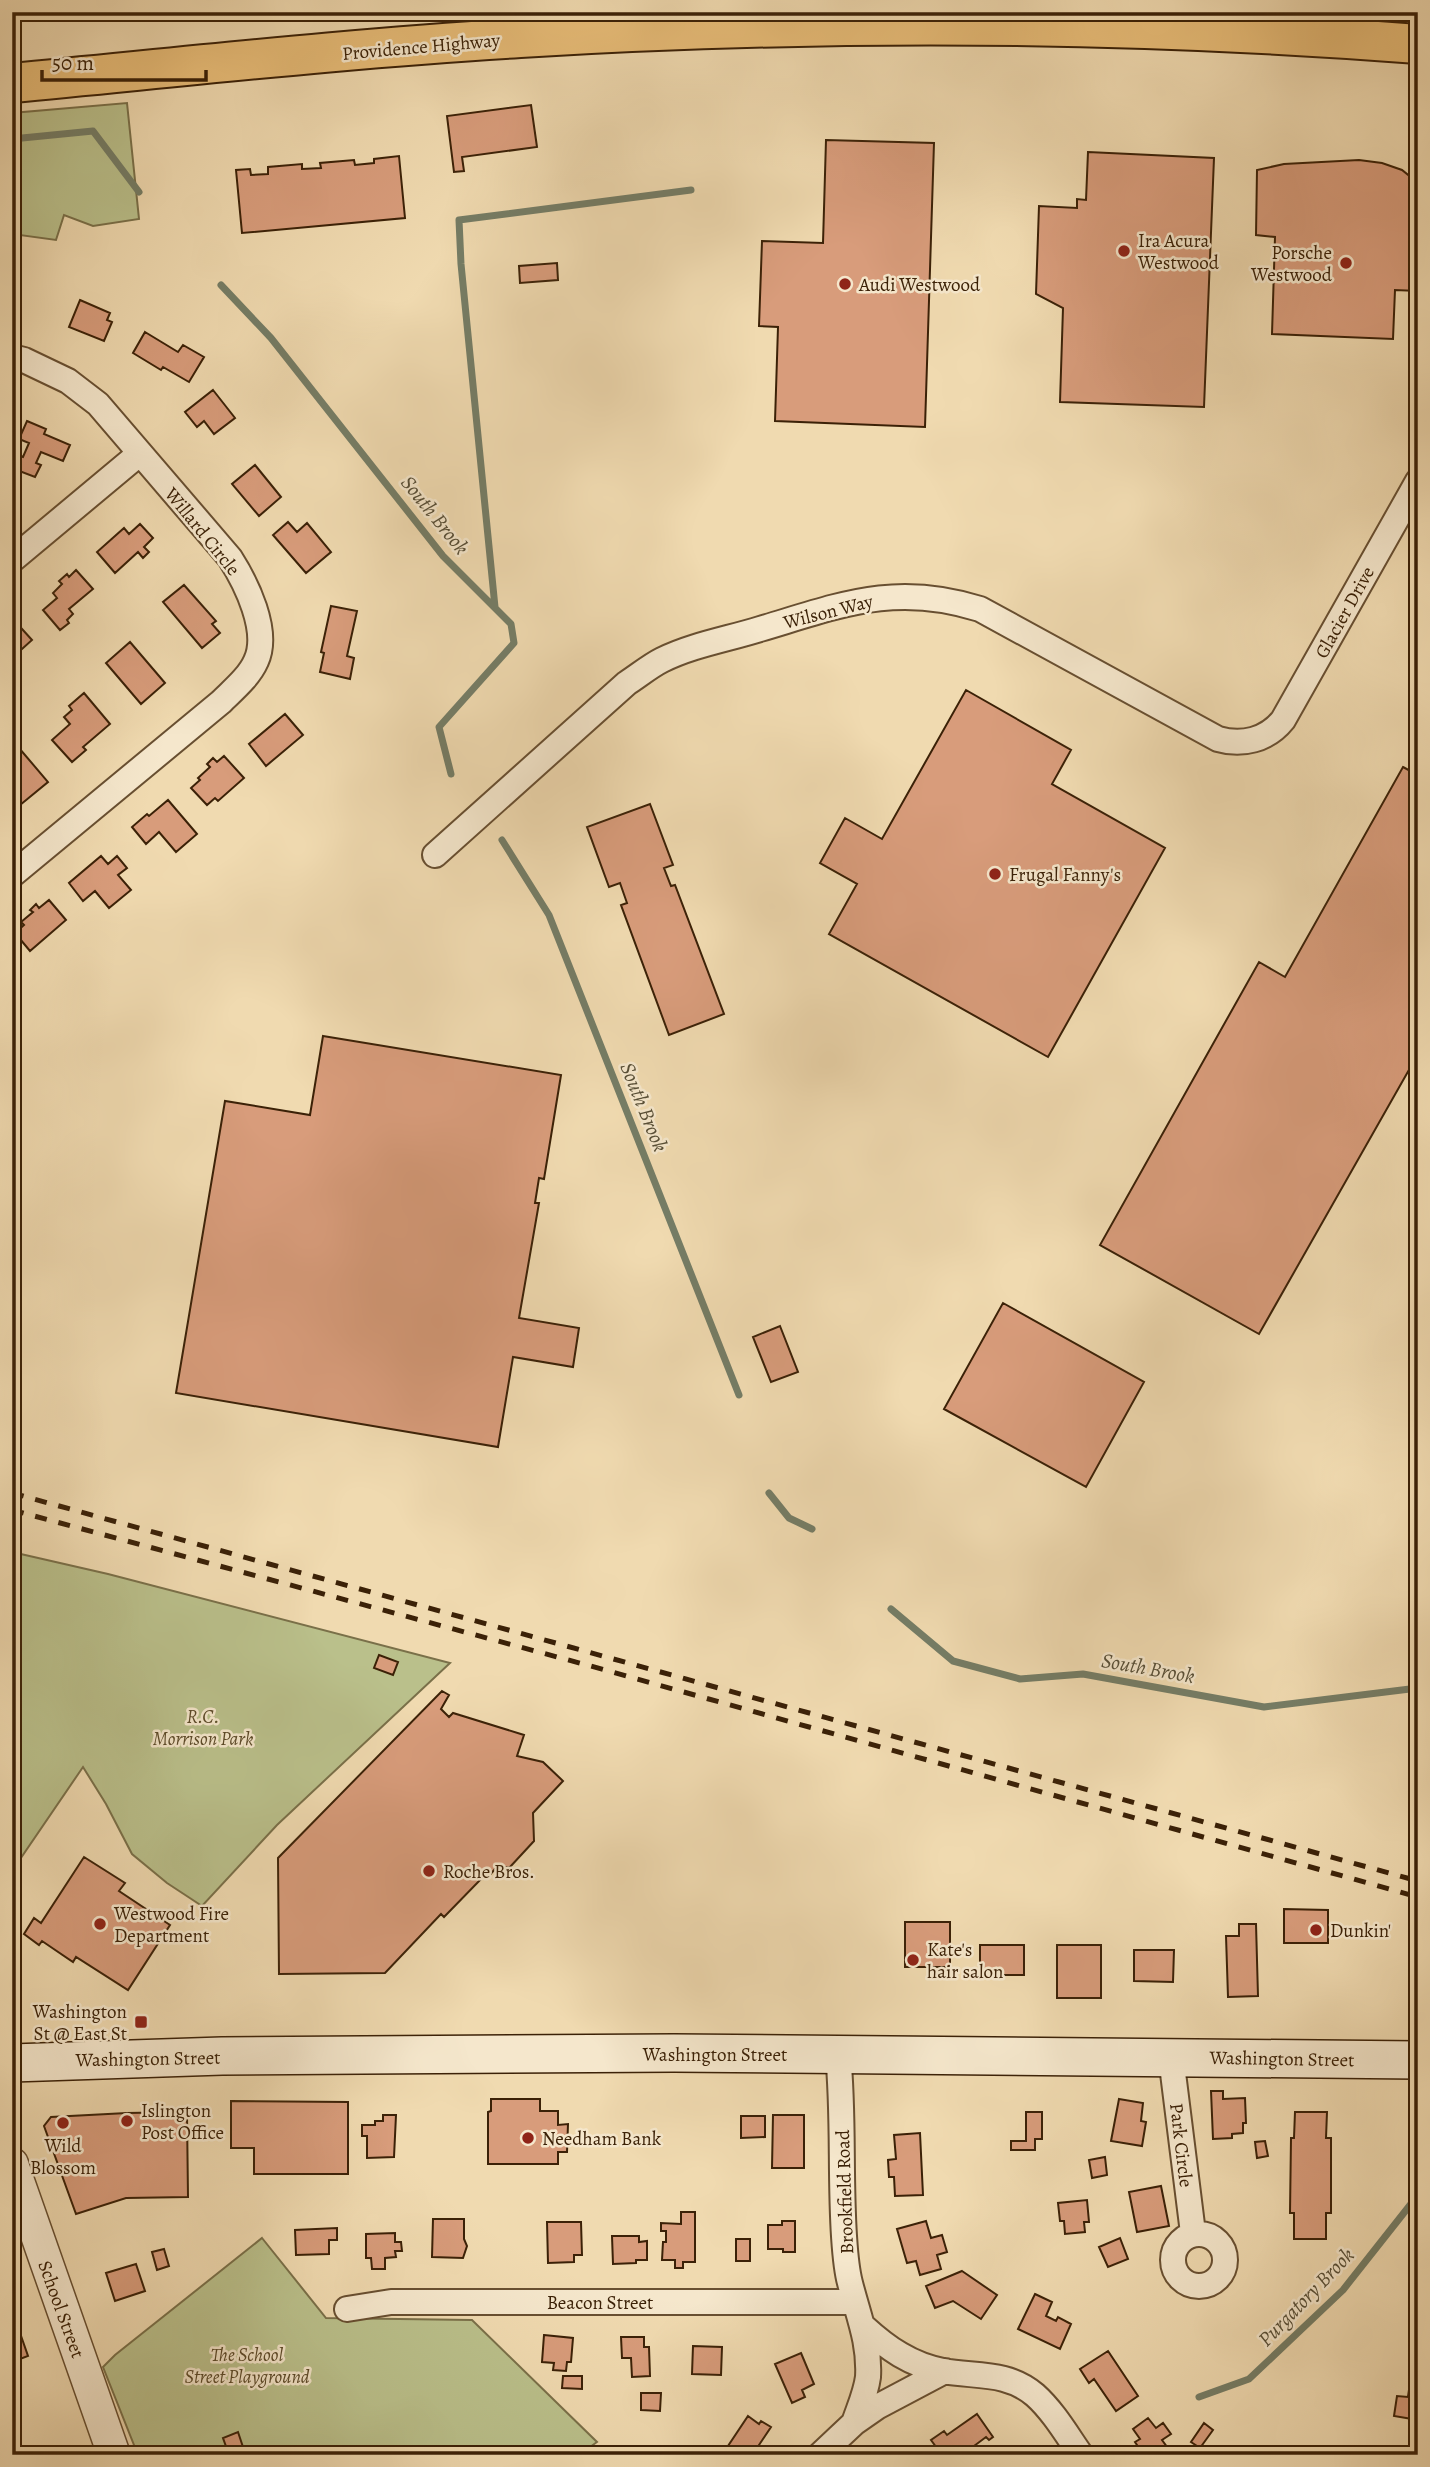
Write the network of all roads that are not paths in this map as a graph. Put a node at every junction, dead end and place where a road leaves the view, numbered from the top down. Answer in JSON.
{"nodes":[{"id":1,"x":1418,"y":44,"type":"edge"},
{"id":2,"x":12,"y":83,"type":"edge"},
{"id":3,"x":12,"y":357,"type":"edge"},
{"id":4,"x":139,"y":454,"type":"junction"},
{"id":5,"x":1418,"y":481,"type":"edge"},
{"id":6,"x":12,"y":560,"type":"edge"},
{"id":7,"x":1264,"y":735,"type":"joint"},
{"id":8,"x":435,"y":855,"type":"dead end"},
{"id":9,"x":12,"y":875,"type":"edge"},
{"id":10,"x":838,"y":2054,"type":"junction"},
{"id":11,"x":1171,"y":2056,"type":"junction"},
{"id":12,"x":1418,"y":2060,"type":"edge"},
{"id":13,"x":12,"y":2063,"type":"edge"},
{"id":14,"x":12,"y":2164,"type":"edge"},
{"id":15,"x":1194,"y":2233,"type":"dead end"},
{"id":16,"x":855,"y":2302,"type":"junction"},
{"id":17,"x":347,"y":2309,"type":"dead end"},
{"id":18,"x":864,"y":2327,"type":"junction"},
{"id":19,"x":945,"y":2371,"type":"junction"},
{"id":20,"x":854,"y":2423,"type":"junction"},
{"id":21,"x":114,"y":2455,"type":"edge"},
{"id":22,"x":820,"y":2455,"type":"edge"},
{"id":23,"x":1081,"y":2455,"type":"edge"}],
"edges":[{"from":1,"to":2,"type":"main road","name":"Providence Highway"},
{"from":3,"to":4,"type":"street","name":"Willard Circle"},
{"from":4,"to":6,"type":"street"},
{"from":4,"to":9,"type":"street","name":"Willard Circle"},
{"from":5,"to":7,"type":"street","name":"Glacier Drive"},
{"from":7,"to":8,"type":"street","name":"Wilson Way"},
{"from":10,"to":11,"type":"main road","name":"Washington Street"},
{"from":10,"to":13,"type":"main road","name":"Washington Street"},
{"from":10,"to":16,"type":"street","name":"Brookfield Road"},
{"from":11,"to":12,"type":"main road","name":"Washington Street"},
{"from":11,"to":15,"type":"street","name":"Park Circle"},
{"from":14,"to":21,"type":"street","name":"School Street"},
{"from":16,"to":17,"type":"street","name":"Beacon Street"},
{"from":16,"to":18,"type":"street","name":"Brookfield Road"},
{"from":18,"to":19,"type":"street"},
{"from":18,"to":20,"type":"street","name":"Brookfield Road"},
{"from":19,"to":20,"type":"street","name":"Brookfield Road"},
{"from":19,"to":23,"type":"street"},
{"from":20,"to":22,"type":"street","name":"Brookfield Road"}]}
